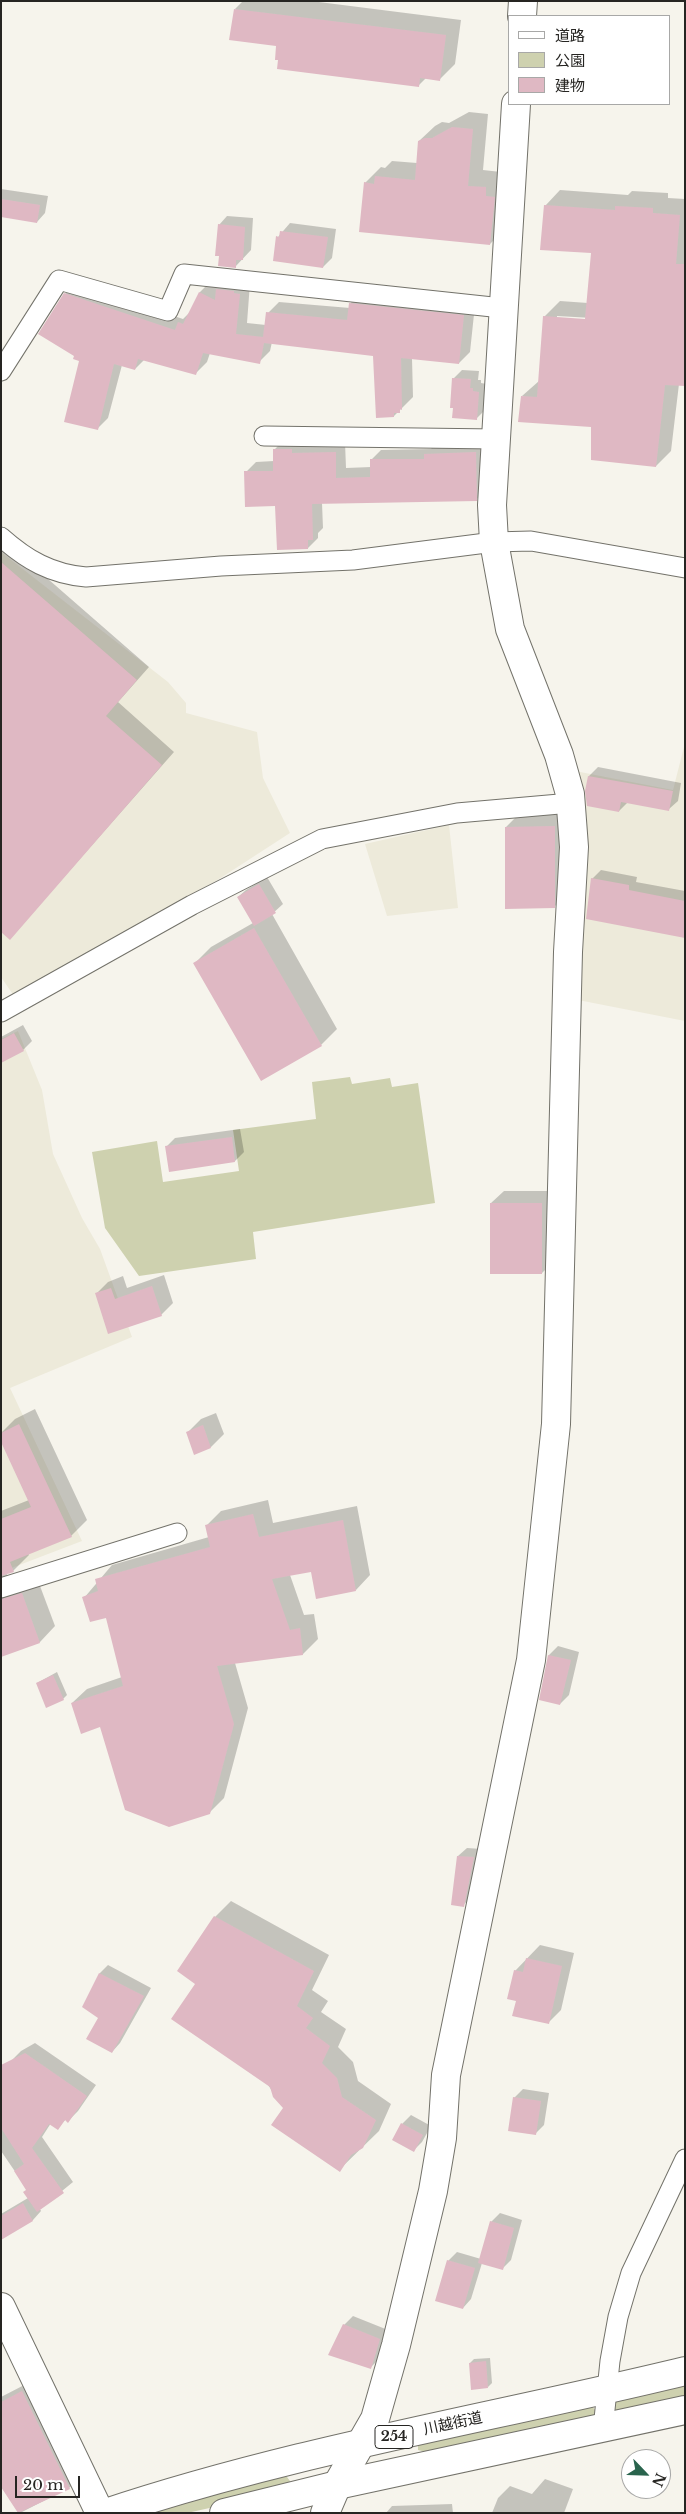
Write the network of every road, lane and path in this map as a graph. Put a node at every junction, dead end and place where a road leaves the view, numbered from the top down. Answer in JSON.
{"nodes":[{"id":1,"x":523,"y":1,"type":"edge"},
{"id":2,"x":522,"y":15,"type":"edge"},
{"id":3,"x":516,"y":105,"type":"edge"},
{"id":4,"x":502,"y":308,"type":"junction"},
{"id":5,"x":1,"y":371,"type":"edge"},
{"id":6,"x":264,"y":436,"type":"dead end"},
{"id":7,"x":496,"y":439,"type":"junction"},
{"id":8,"x":1,"y":537,"type":"edge"},
{"id":9,"x":494,"y":542,"type":"junction"},
{"id":10,"x":685,"y":568,"type":"edge"},
{"id":11,"x":571,"y":802,"type":"junction"},
{"id":12,"x":1,"y":1012,"type":"edge"},
{"id":13,"x":178,"y":1533,"type":"dead end"},
{"id":14,"x":1,"y":1588,"type":"edge"},
{"id":15,"x":685,"y":2159,"type":"edge"},
{"id":16,"x":1,"y":2307,"type":"edge"},
{"id":17,"x":685,"y":2372,"type":"edge"},
{"id":18,"x":606,"y":2390,"type":"junction"},
{"id":19,"x":685,"y":2410,"type":"edge"},
{"id":20,"x":603,"y":2429,"type":"junction"},
{"id":21,"x":362,"y":2444,"type":"junction"},
{"id":22,"x":337,"y":2485,"type":"junction"},
{"id":23,"x":100,"y":2513,"type":"edge"},
{"id":24,"x":106,"y":2513,"type":"edge"},
{"id":25,"x":224,"y":2513,"type":"edge"},
{"id":26,"x":325,"y":2513,"type":"edge"}],
"edges":[{"from":1,"to":2,"type":"main road"},
{"from":3,"to":4,"type":"main road"},
{"from":4,"to":5,"type":"street"},
{"from":4,"to":7,"type":"main road"},
{"from":6,"to":7,"type":"street"},
{"from":7,"to":9,"type":"main road"},
{"from":8,"to":9,"type":"street"},
{"from":9,"to":10,"type":"street"},
{"from":9,"to":11,"type":"main road"},
{"from":11,"to":12,"type":"street"},
{"from":11,"to":21,"type":"main road"},
{"from":13,"to":14,"type":"street"},
{"from":15,"to":18,"type":"street"},
{"from":16,"to":23,"type":"main road"},
{"from":17,"to":18,"type":"main road","name":"川越街道","number":"254"},
{"from":18,"to":20,"type":"street"},
{"from":18,"to":21,"type":"main road","name":"川越街道","number":"254"},
{"from":19,"to":20,"type":"main road","number":"254"},
{"from":20,"to":22,"type":"main road","number":"254"},
{"from":21,"to":22,"type":"main road"},
{"from":21,"to":24,"type":"main road","name":"川越街道","number":"254"},
{"from":22,"to":25,"type":"main road","number":"254"},
{"from":22,"to":26,"type":"main road"}]}
